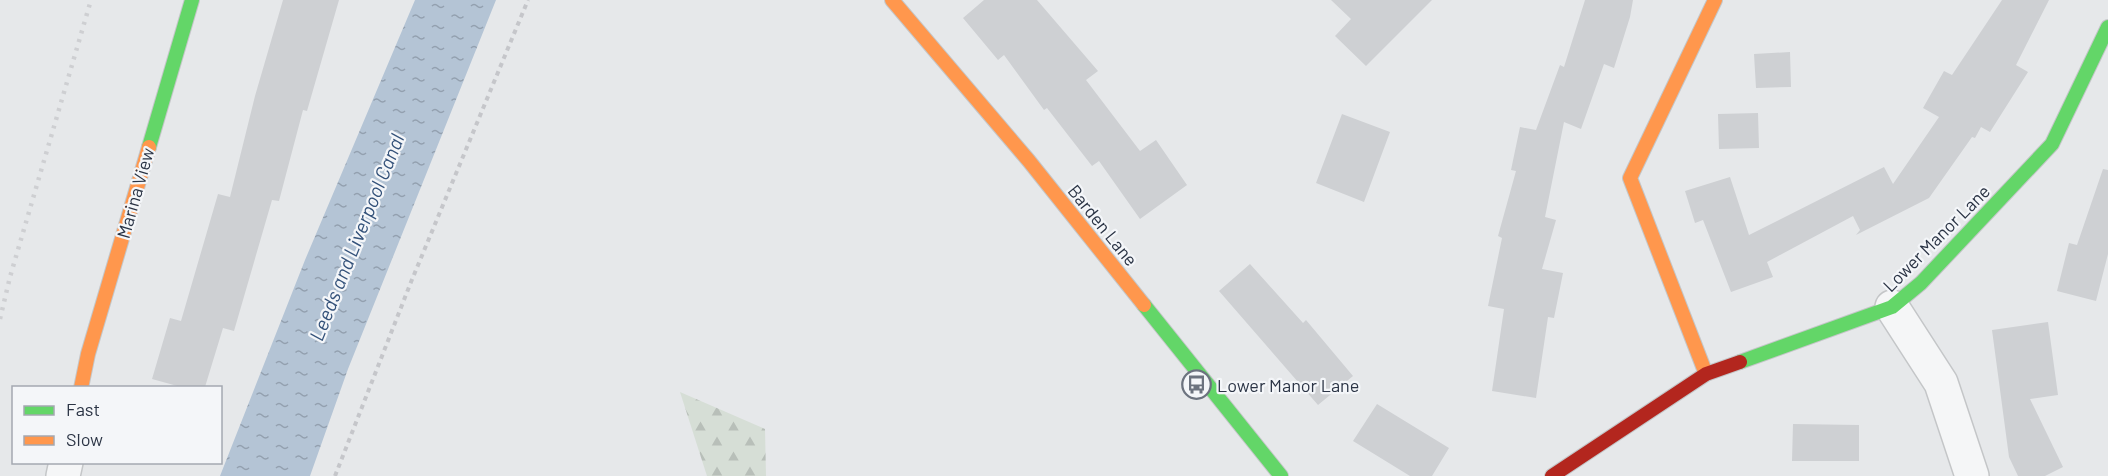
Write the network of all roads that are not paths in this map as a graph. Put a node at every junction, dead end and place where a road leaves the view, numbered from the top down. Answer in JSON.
{"nodes":[{"id":1,"x":192,"y":0,"type":"edge"},
{"id":2,"x":892,"y":0,"type":"edge"},
{"id":3,"x":1715,"y":0,"type":"edge"},
{"id":4,"x":2108,"y":27,"type":"edge"},
{"id":5,"x":1892,"y":307,"type":"junction"},
{"id":6,"x":1706,"y":375,"type":"junction"},
{"id":7,"x":81,"y":386,"type":"edge"},
{"id":8,"x":1281,"y":476,"type":"edge"},
{"id":9,"x":1552,"y":476,"type":"edge"},
{"id":10,"x":1972,"y":476,"type":"edge"}],
"edges":[{"from":1,"to":7,"type":"street","name":"Marina View"},
{"from":2,"to":8,"type":"street","name":"Barden Lane"},
{"from":3,"to":6,"type":"street"},
{"from":4,"to":5,"type":"street","name":"Lower Manor Lane"},
{"from":5,"to":6,"type":"street","name":"Lower Manor Lane"},
{"from":5,"to":10,"type":"street"},
{"from":6,"to":9,"type":"street","name":"Lower Manor Lane"}]}
